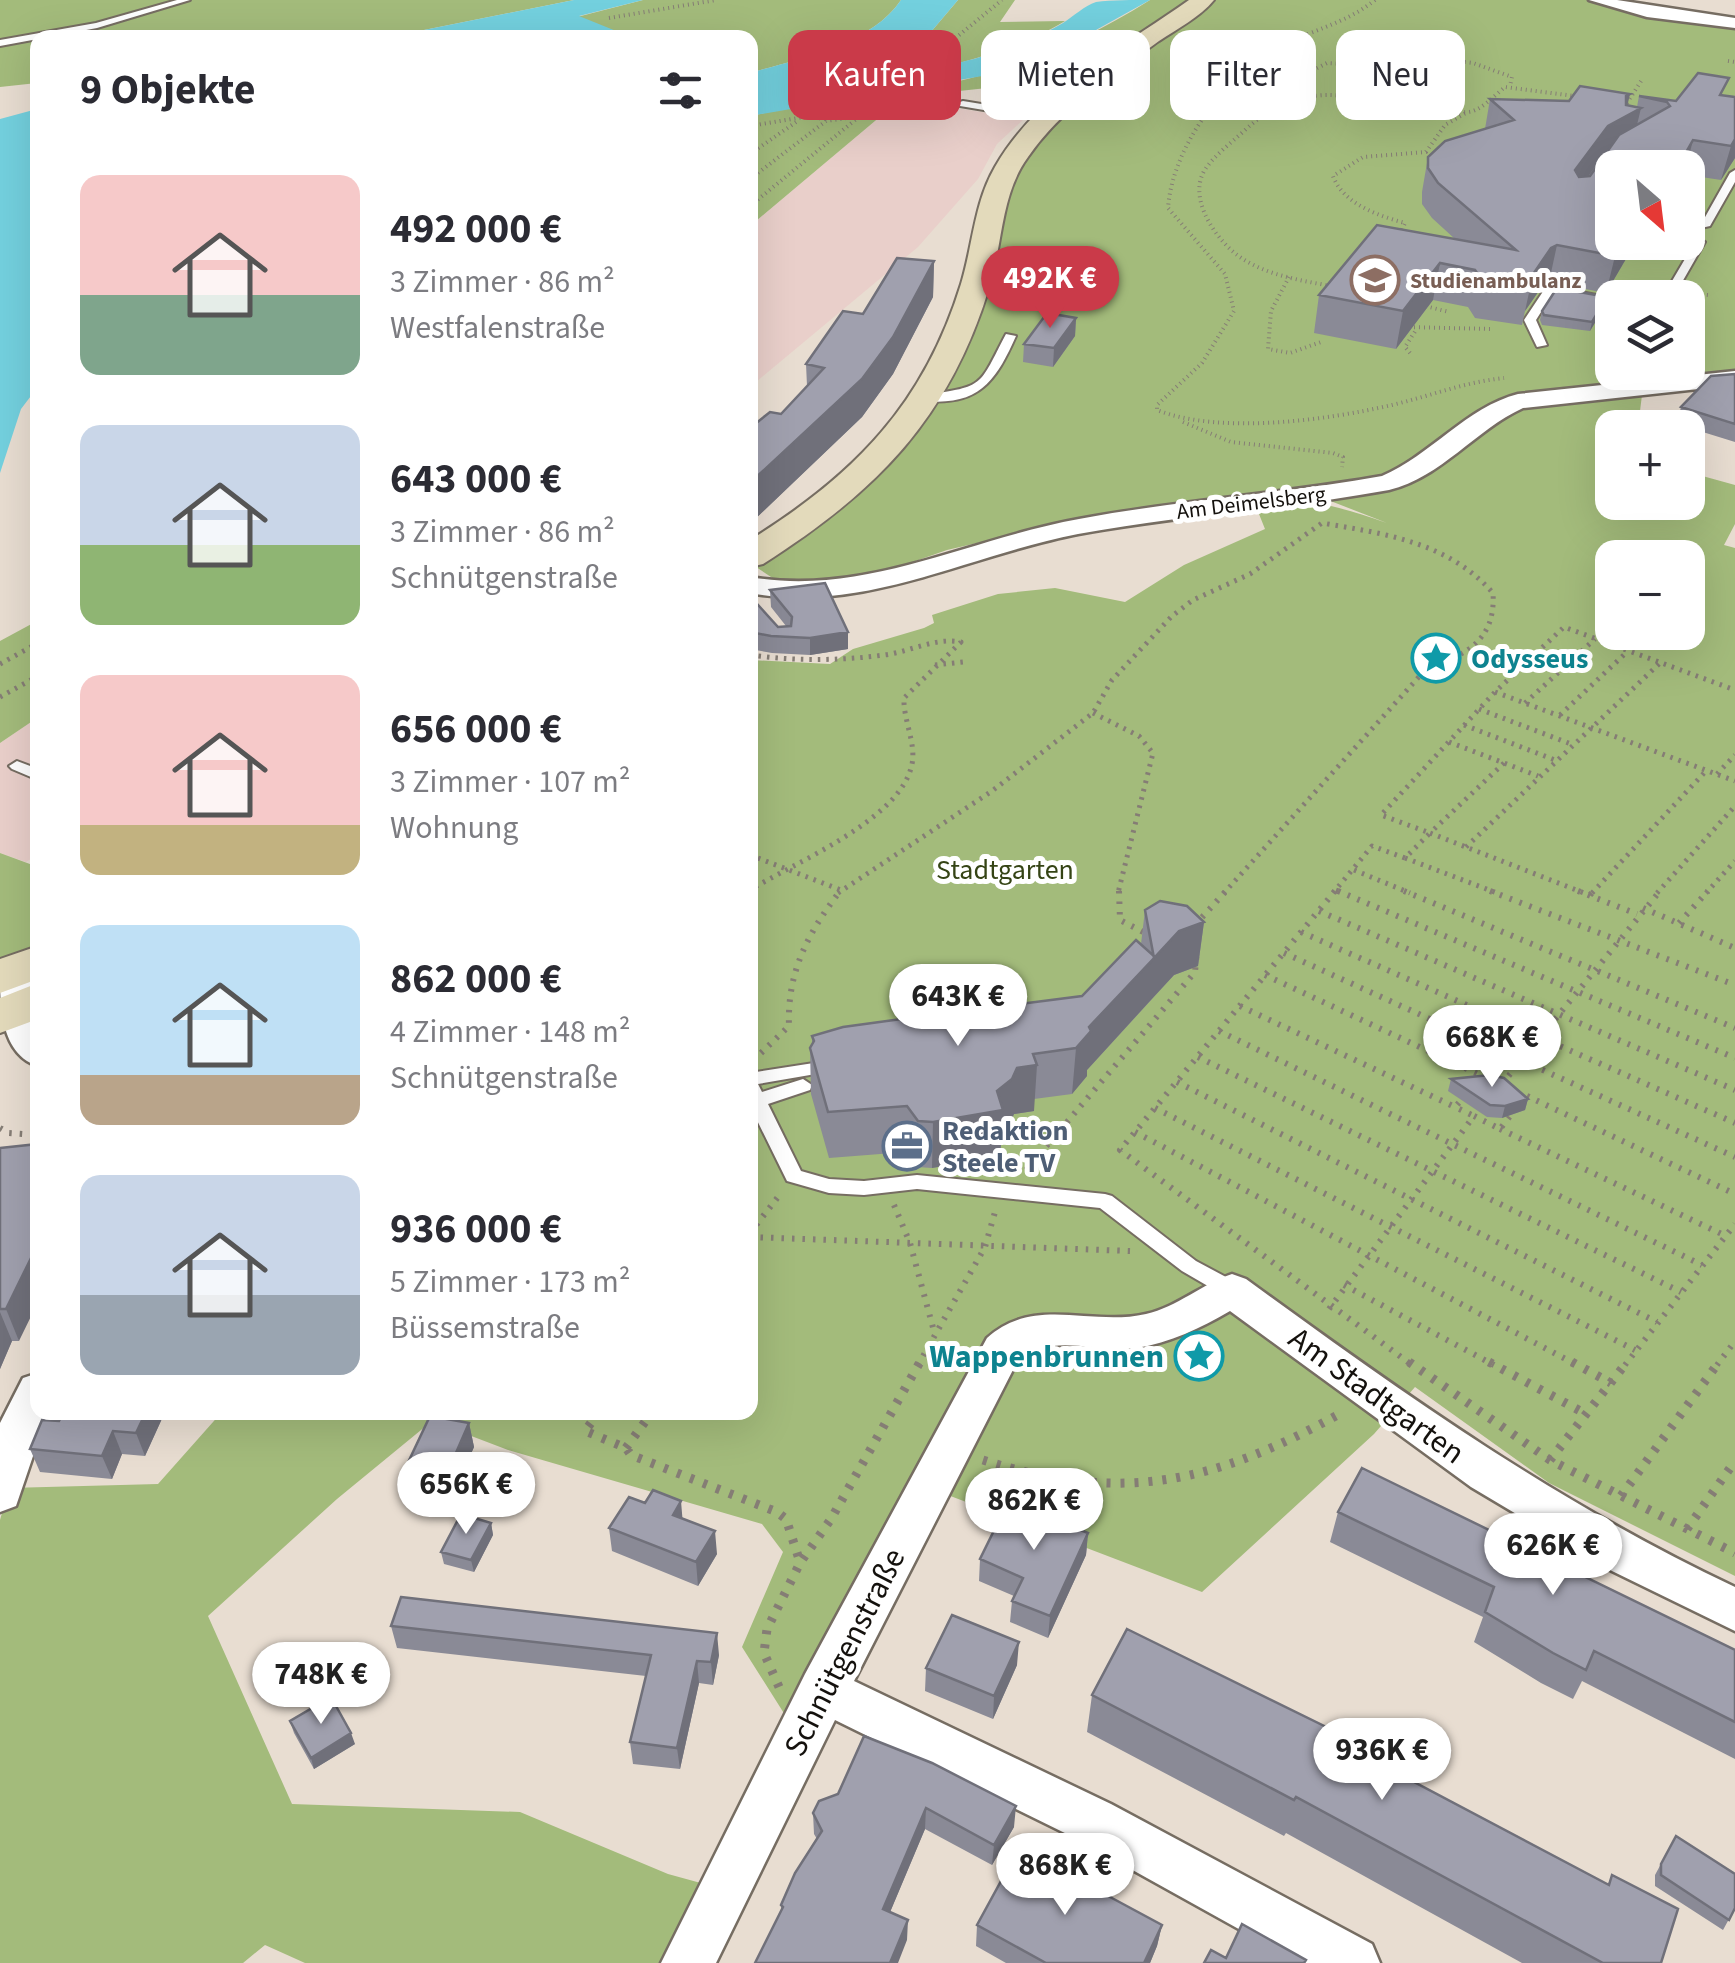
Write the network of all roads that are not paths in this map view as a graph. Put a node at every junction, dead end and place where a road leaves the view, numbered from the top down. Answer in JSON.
{"nodes":[{"id":1,"x":186,"y":0,"type":"edge"},
{"id":2,"x":1203,"y":0,"type":"edge"},
{"id":3,"x":1597,"y":0,"type":"edge"},
{"id":4,"x":1735,"y":23,"type":"edge"},
{"id":5,"x":71,"y":30,"type":"edge"},
{"id":6,"x":30,"y":38,"type":"edge"},
{"id":7,"x":1150,"y":41,"type":"edge"},
{"id":8,"x":0,"y":44,"type":"edge"},
{"id":9,"x":963,"y":104,"type":"dead end"},
{"id":10,"x":981,"y":107,"type":"edge"},
{"id":11,"x":1047,"y":120,"type":"edge"},
{"id":12,"x":1735,"y":173,"type":"edge"},
{"id":13,"x":1705,"y":226,"type":"dead end"},
{"id":14,"x":1595,"y":298,"type":"edge"},
{"id":15,"x":1010,"y":336,"type":"dead end"},
{"id":16,"x":1542,"y":344,"type":"dead end"},
{"id":17,"x":1724,"y":379,"type":"edge"},
{"id":18,"x":929,"y":398,"type":"junction"},
{"id":19,"x":758,"y":546,"type":"edge"},
{"id":20,"x":758,"y":588,"type":"edge"},
{"id":21,"x":17,"y":766,"type":"dead end"},
{"id":22,"x":30,"y":771,"type":"edge"},
{"id":23,"x":852,"y":1056,"type":"edge"},
{"id":24,"x":803,"y":1085,"type":"dead end"},
{"id":25,"x":758,"y":1088,"type":"edge"},
{"id":26,"x":758,"y":1089,"type":"edge"},
{"id":27,"x":758,"y":1100,"type":"edge"},
{"id":28,"x":1232,"y":1290,"type":"junction"},
{"id":29,"x":19,"y":1414,"type":"edge"},
{"id":30,"x":0,"y":1493,"type":"edge"},
{"id":31,"x":1735,"y":1610,"type":"edge"},
{"id":32,"x":812,"y":1711,"type":"junction"},
{"id":33,"x":688,"y":1963,"type":"edge"},
{"id":34,"x":1352,"y":1963,"type":"edge"}],
"edges":[{"from":1,"to":5,"type":"lane"},
{"from":2,"to":7,"type":"main road"},
{"from":3,"to":4,"type":"street"},
{"from":6,"to":8,"type":"lane"},
{"from":9,"to":10,"type":"lane"},
{"from":11,"to":18,"type":"main road"},
{"from":12,"to":13,"type":"lane"},
{"from":14,"to":16,"type":"lane"},
{"from":15,"to":18,"type":"lane"},
{"from":17,"to":20,"type":"street","name":"Am Deimelsberg"},
{"from":18,"to":19,"type":"main road"},
{"from":21,"to":22,"type":"lane"},
{"from":23,"to":25,"type":"lane"},
{"from":24,"to":26,"type":"lane"},
{"from":27,"to":28,"type":"lane"},
{"from":28,"to":31,"type":"street","name":"Am Stadtgarten"},
{"from":28,"to":32,"type":"street","name":"Schnütgenstraße"},
{"from":29,"to":30,"type":"street"},
{"from":32,"to":33,"type":"street","name":"Schnütgenstraße"},
{"from":32,"to":34,"type":"street"}]}
